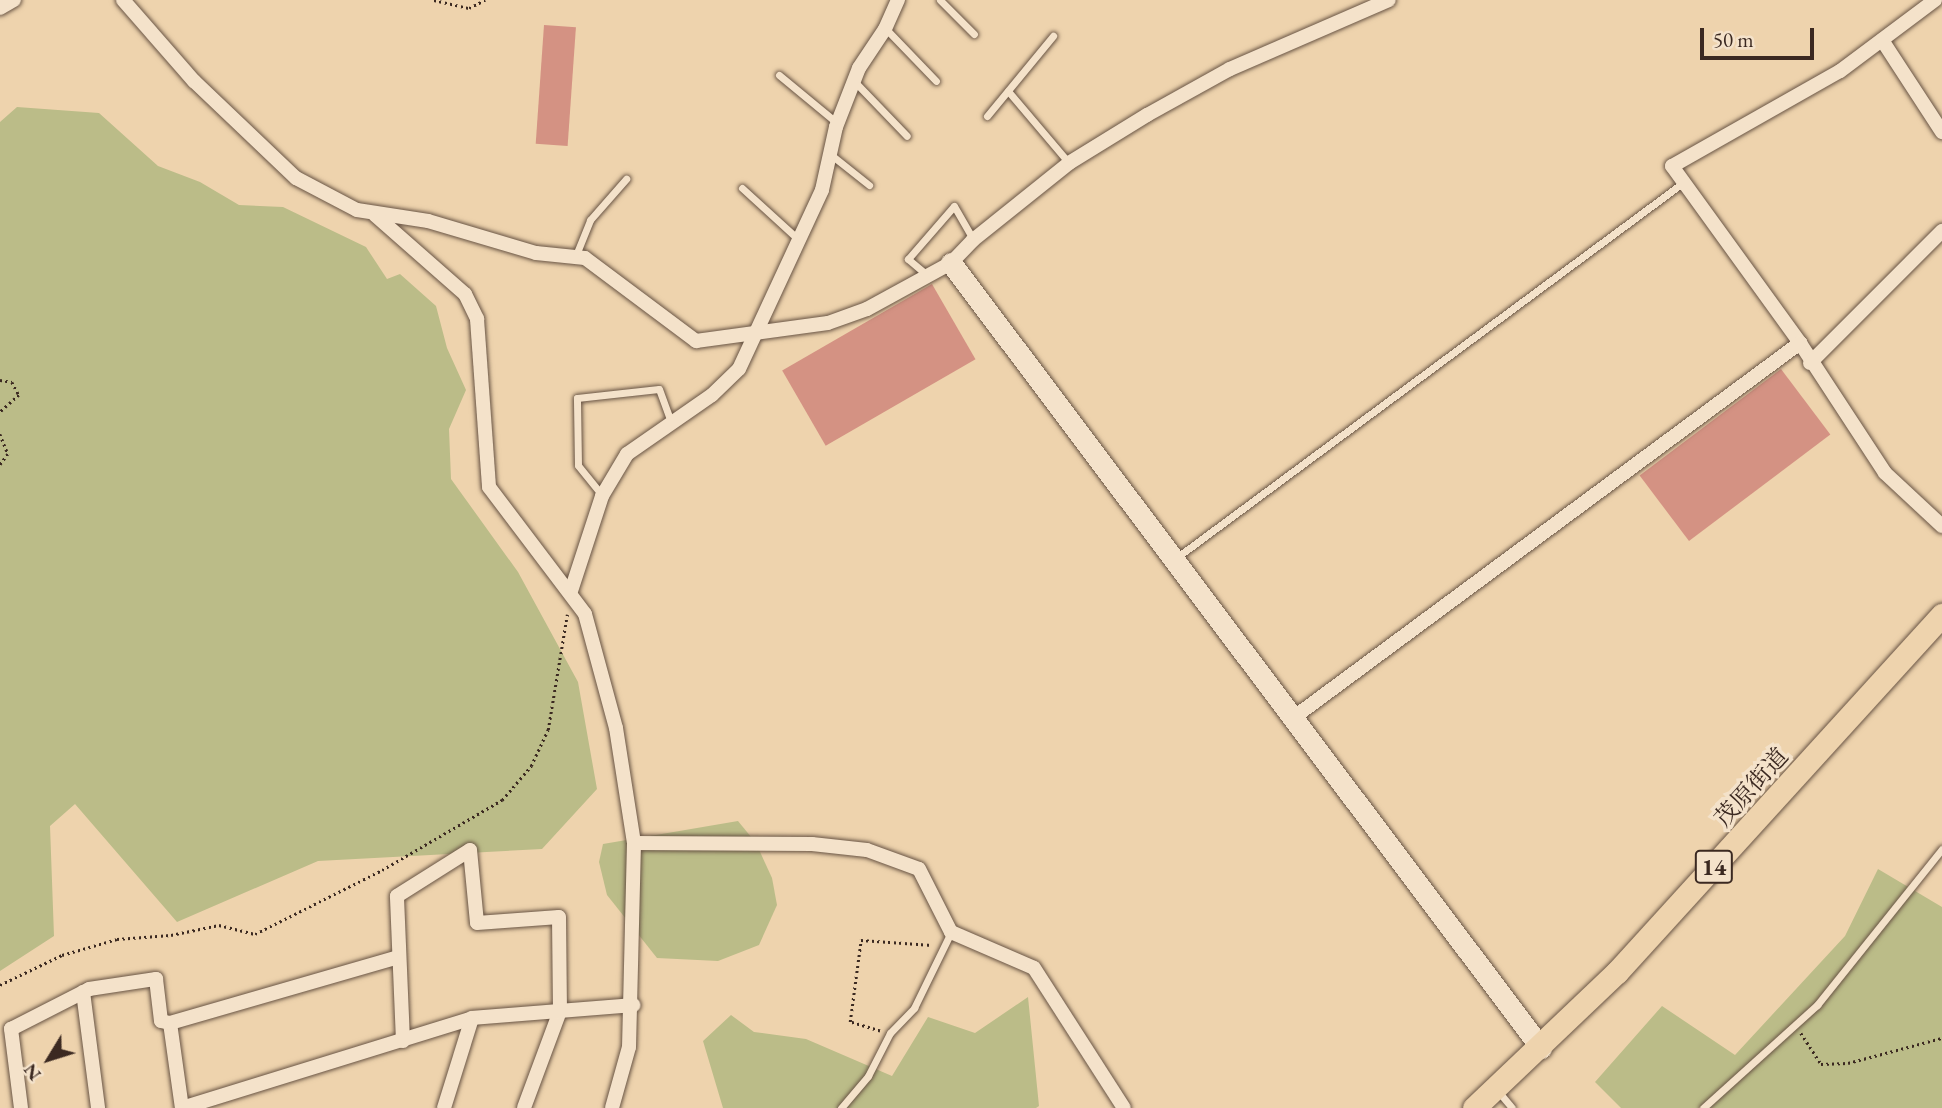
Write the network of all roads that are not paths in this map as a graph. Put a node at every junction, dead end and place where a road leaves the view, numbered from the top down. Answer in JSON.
{"nodes":[{"id":1,"x":14,"y":0,"type":"edge"},
{"id":2,"x":124,"y":0,"type":"edge"},
{"id":3,"x":898,"y":0,"type":"edge"},
{"id":4,"x":940,"y":0,"type":"edge"},
{"id":5,"x":1389,"y":0,"type":"edge"},
{"id":6,"x":1935,"y":0,"type":"edge"},
{"id":7,"x":0,"y":8,"type":"edge"},
{"id":8,"x":885,"y":29,"type":"junction"},
{"id":9,"x":974,"y":34,"type":"dead end"},
{"id":10,"x":1053,"y":36,"type":"dead end"},
{"id":11,"x":1882,"y":40,"type":"junction"},
{"id":12,"x":779,"y":75,"type":"dead end"},
{"id":13,"x":854,"y":80,"type":"junction"},
{"id":14,"x":936,"y":82,"type":"dead end"},
{"id":15,"x":1008,"y":91,"type":"junction"},
{"id":16,"x":987,"y":116,"type":"dead end"},
{"id":17,"x":837,"y":123,"type":"junction"},
{"id":18,"x":1942,"y":132,"type":"edge"},
{"id":19,"x":907,"y":136,"type":"dead end"},
{"id":20,"x":830,"y":153,"type":"junction"},
{"id":21,"x":1069,"y":163,"type":"junction"},
{"id":22,"x":626,"y":179,"type":"dead end"},
{"id":23,"x":1685,"y":181,"type":"junction"},
{"id":24,"x":869,"y":184,"type":"dead end"},
{"id":25,"x":742,"y":188,"type":"dead end"},
{"id":26,"x":375,"y":215,"type":"junction"},
{"id":27,"x":1942,"y":231,"type":"edge"},
{"id":28,"x":799,"y":240,"type":"junction"},
{"id":29,"x":973,"y":240,"type":"junction"},
{"id":30,"x":576,"y":255,"type":"junction"},
{"id":31,"x":951,"y":263,"type":"junction"},
{"id":32,"x":927,"y":275,"type":"junction"},
{"id":33,"x":757,"y":333,"type":"junction"},
{"id":34,"x":1800,"y":342,"type":"junction"},
{"id":35,"x":1810,"y":363,"type":"junction"},
{"id":36,"x":670,"y":420,"type":"junction"},
{"id":37,"x":602,"y":496,"type":"junction"},
{"id":38,"x":1942,"y":526,"type":"edge"},
{"id":39,"x":1174,"y":560,"type":"junction"},
{"id":40,"x":571,"y":591,"type":"junction"},
{"id":41,"x":1942,"y":615,"type":"edge"},
{"id":42,"x":1293,"y":718,"type":"junction"},
{"id":43,"x":634,"y":843,"type":"junction"},
{"id":44,"x":1942,"y":849,"type":"edge"},
{"id":45,"x":951,"y":932,"type":"junction"},
{"id":46,"x":398,"y":957,"type":"junction"},
{"id":47,"x":83,"y":992,"type":"junction"},
{"id":48,"x":632,"y":1005,"type":"junction"},
{"id":49,"x":560,"y":1011,"type":"junction"},
{"id":50,"x":472,"y":1018,"type":"junction"},
{"id":51,"x":170,"y":1023,"type":"junction"},
{"id":52,"x":403,"y":1041,"type":"junction"},
{"id":53,"x":1541,"y":1048,"type":"junction"},
{"id":54,"x":1496,"y":1088,"type":"junction"},
{"id":55,"x":21,"y":1108,"type":"edge"},
{"id":56,"x":98,"y":1108,"type":"edge"},
{"id":57,"x":182,"y":1108,"type":"edge"},
{"id":58,"x":444,"y":1108,"type":"edge"},
{"id":59,"x":524,"y":1108,"type":"edge"},
{"id":60,"x":612,"y":1108,"type":"edge"},
{"id":61,"x":841,"y":1108,"type":"edge"},
{"id":62,"x":1124,"y":1108,"type":"edge"},
{"id":63,"x":1474,"y":1108,"type":"edge"},
{"id":64,"x":1512,"y":1108,"type":"edge"},
{"id":65,"x":1703,"y":1108,"type":"edge"}],
"edges":[{"from":1,"to":7,"type":"street"},
{"from":2,"to":26,"type":"street"},
{"from":3,"to":8,"type":"street"},
{"from":4,"to":9,"type":"lane"},
{"from":5,"to":21,"type":"street"},
{"from":6,"to":11,"type":"street"},
{"from":8,"to":13,"type":"street"},
{"from":8,"to":14,"type":"lane"},
{"from":10,"to":15,"type":"lane"},
{"from":11,"to":18,"type":"street"},
{"from":11,"to":23,"type":"street"},
{"from":12,"to":17,"type":"lane"},
{"from":13,"to":17,"type":"street"},
{"from":13,"to":19,"type":"lane"},
{"from":15,"to":16,"type":"lane"},
{"from":15,"to":21,"type":"lane"},
{"from":17,"to":20,"type":"street"},
{"from":20,"to":24,"type":"lane"},
{"from":20,"to":28,"type":"street"},
{"from":21,"to":29,"type":"street"},
{"from":22,"to":30,"type":"lane"},
{"from":23,"to":34,"type":"street"},
{"from":23,"to":39,"type":"lane"},
{"from":25,"to":28,"type":"lane"},
{"from":26,"to":30,"type":"street"},
{"from":26,"to":40,"type":"street"},
{"from":27,"to":35,"type":"street"},
{"from":28,"to":33,"type":"street"},
{"from":29,"to":31,"type":"street"},
{"from":29,"to":32,"type":"lane"},
{"from":30,"to":33,"type":"street"},
{"from":31,"to":32,"type":"street"},
{"from":31,"to":39,"type":"street"},
{"from":32,"to":33,"type":"street"},
{"from":33,"to":36,"type":"street"},
{"from":34,"to":35,"type":"street"},
{"from":34,"to":42,"type":"street"},
{"from":35,"to":38,"type":"street"},
{"from":36,"to":37,"type":"street"},
{"from":36,"to":37,"type":"lane"},
{"from":37,"to":40,"type":"street"},
{"from":39,"to":42,"type":"street"},
{"from":40,"to":43,"type":"street"},
{"from":41,"to":53,"type":"main road","name":"茂原街道","number":"14"},
{"from":42,"to":53,"type":"street"},
{"from":43,"to":45,"type":"street"},
{"from":43,"to":48,"type":"street"},
{"from":44,"to":65,"type":"lane"},
{"from":45,"to":61,"type":"lane"},
{"from":45,"to":62,"type":"street"},
{"from":46,"to":49,"type":"street"},
{"from":46,"to":51,"type":"street"},
{"from":46,"to":52,"type":"street"},
{"from":47,"to":51,"type":"street"},
{"from":47,"to":55,"type":"street"},
{"from":47,"to":56,"type":"street"},
{"from":48,"to":49,"type":"street"},
{"from":48,"to":60,"type":"street"},
{"from":49,"to":50,"type":"street"},
{"from":49,"to":59,"type":"street"},
{"from":50,"to":52,"type":"street"},
{"from":50,"to":58,"type":"street"},
{"from":51,"to":57,"type":"street"},
{"from":52,"to":57,"type":"street"},
{"from":53,"to":54,"type":"main road","name":"茂原街道","number":"14"},
{"from":54,"to":63,"type":"main road","name":"茂原街道","number":"14"},
{"from":54,"to":64,"type":"lane"}]}
